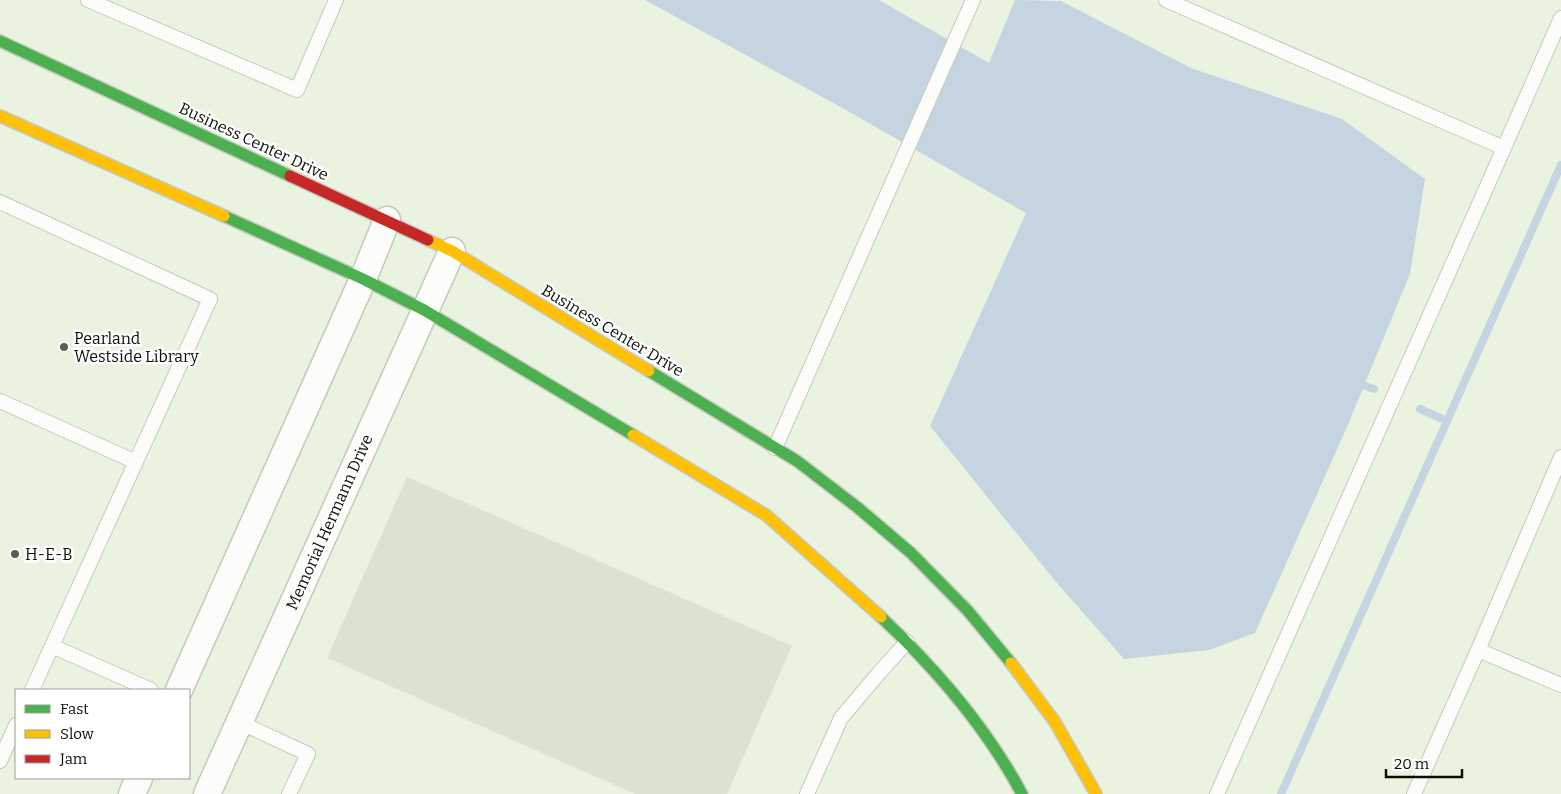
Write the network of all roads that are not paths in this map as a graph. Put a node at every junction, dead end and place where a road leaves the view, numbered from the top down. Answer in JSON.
{"nodes":[{"id":1,"x":88,"y":0,"type":"edge"},
{"id":2,"x":336,"y":0,"type":"edge"},
{"id":3,"x":973,"y":0,"type":"edge"},
{"id":4,"x":1166,"y":0,"type":"edge"},
{"id":5,"x":1561,"y":18,"type":"edge"},
{"id":6,"x":0,"y":41,"type":"edge"},
{"id":7,"x":0,"y":116,"type":"edge"},
{"id":8,"x":1504,"y":148,"type":"junction"},
{"id":9,"x":0,"y":202,"type":"edge"},
{"id":10,"x":387,"y":220,"type":"junction"},
{"id":11,"x":452,"y":251,"type":"junction"},
{"id":12,"x":363,"y":279,"type":"junction"},
{"id":13,"x":424,"y":310,"type":"junction"},
{"id":14,"x":0,"y":401,"type":"edge"},
{"id":15,"x":775,"y":448,"type":"junction"},
{"id":16,"x":1561,"y":457,"type":"edge"},
{"id":17,"x":136,"y":462,"type":"junction"},
{"id":18,"x":908,"y":642,"type":"junction"},
{"id":19,"x":52,"y":646,"type":"junction"},
{"id":20,"x":1478,"y":650,"type":"junction"},
{"id":21,"x":1561,"y":685,"type":"edge"},
{"id":22,"x":32,"y":689,"type":"edge"},
{"id":23,"x":149,"y":689,"type":"edge"},
{"id":24,"x":179,"y":689,"type":"edge"},
{"id":25,"x":239,"y":722,"type":"junction"},
{"id":26,"x":15,"y":727,"type":"edge"},
{"id":27,"x":0,"y":762,"type":"edge"},
{"id":28,"x":139,"y":779,"type":"edge"},
{"id":29,"x":132,"y":794,"type":"edge"},
{"id":30,"x":207,"y":794,"type":"edge"},
{"id":31,"x":289,"y":794,"type":"edge"},
{"id":32,"x":807,"y":794,"type":"edge"},
{"id":33,"x":1022,"y":794,"type":"edge"},
{"id":34,"x":1096,"y":794,"type":"edge"},
{"id":35,"x":1217,"y":794,"type":"edge"},
{"id":36,"x":1414,"y":794,"type":"edge"}],
"edges":[{"from":1,"to":2,"type":"lane"},
{"from":3,"to":15,"type":"lane"},
{"from":4,"to":8,"type":"lane"},
{"from":5,"to":8,"type":"lane"},
{"from":6,"to":10,"type":"street","name":"Business Center Drive"},
{"from":7,"to":12,"type":"street"},
{"from":8,"to":35,"type":"lane"},
{"from":9,"to":17,"type":"lane"},
{"from":10,"to":11,"type":"street","name":"Business Center Drive"},
{"from":10,"to":12,"type":"street"},
{"from":11,"to":13,"type":"street","name":"Memorial Hermann Drive"},
{"from":11,"to":15,"type":"street","name":"Business Center Drive"},
{"from":12,"to":13,"type":"street"},
{"from":12,"to":24,"type":"street"},
{"from":13,"to":18,"type":"street"},
{"from":13,"to":25,"type":"street","name":"Memorial Hermann Drive"},
{"from":14,"to":17,"type":"lane"},
{"from":15,"to":34,"type":"street","name":"Business Center Drive"},
{"from":16,"to":20,"type":"lane"},
{"from":17,"to":19,"type":"lane"},
{"from":18,"to":32,"type":"lane"},
{"from":18,"to":33,"type":"street"},
{"from":19,"to":22,"type":"lane"},
{"from":19,"to":23,"type":"lane"},
{"from":20,"to":21,"type":"lane"},
{"from":20,"to":36,"type":"lane"},
{"from":25,"to":30,"type":"street","name":"Memorial Hermann Drive"},
{"from":25,"to":31,"type":"lane"},
{"from":26,"to":27,"type":"lane"},
{"from":28,"to":29,"type":"street"}]}
